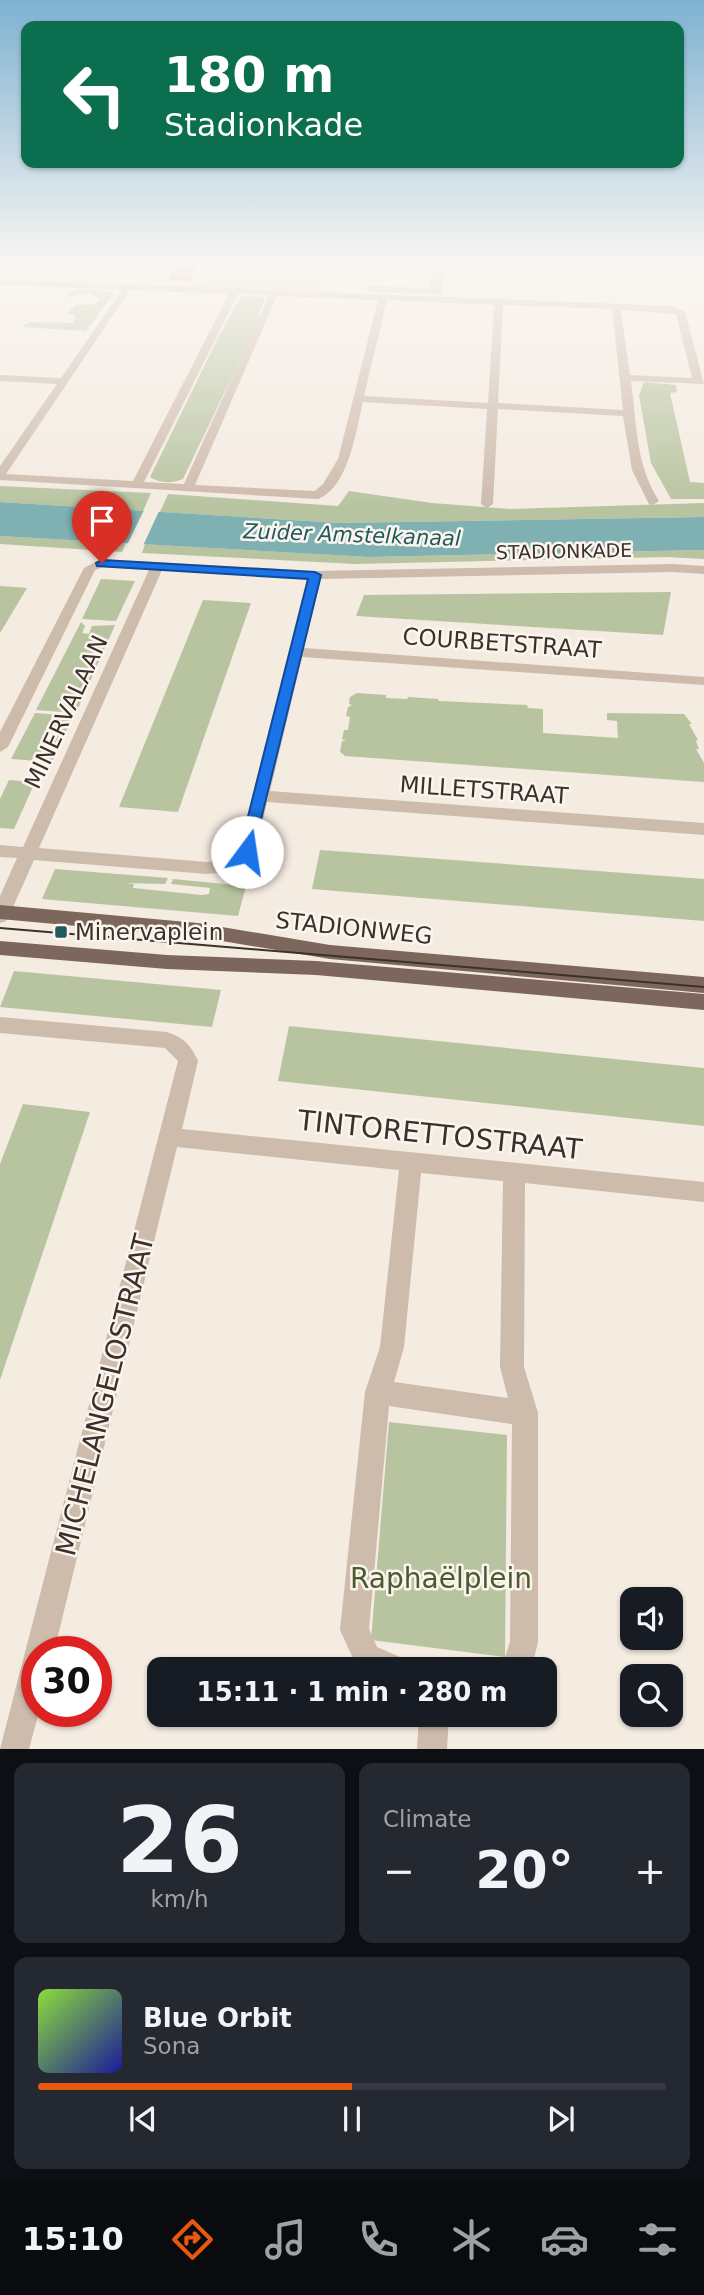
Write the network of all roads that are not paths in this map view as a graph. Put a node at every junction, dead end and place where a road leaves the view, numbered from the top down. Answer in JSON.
{"nodes":[{"id":1,"x":87,"y":346,"type":"edge"},
{"id":2,"x":209,"y":346,"type":"edge"},
{"id":3,"x":251,"y":346,"type":"edge"},
{"id":4,"x":372,"y":346,"type":"edge"},
{"id":5,"x":496,"y":346,"type":"edge"},
{"id":6,"x":621,"y":346,"type":"edge"},
{"id":7,"x":690,"y":346,"type":"edge"},
{"id":8,"x":0,"y":378,"type":"edge"},
{"id":9,"x":626,"y":378,"type":"junction"},
{"id":10,"x":63,"y":381,"type":"junction"},
{"id":11,"x":701,"y":381,"type":"edge"},
{"id":12,"x":359,"y":400,"type":"junction"},
{"id":13,"x":492,"y":406,"type":"junction"},
{"id":14,"x":627,"y":413,"type":"junction"},
{"id":15,"x":0,"y":446,"type":"edge"},
{"id":16,"x":17,"y":447,"type":"junction"},
{"id":17,"x":0,"y":475,"type":"edge"},
{"id":18,"x":136,"y":486,"type":"junction"},
{"id":19,"x":188,"y":488,"type":"junction"},
{"id":20,"x":653,"y":502,"type":"dead end"},
{"id":21,"x":487,"y":504,"type":"dead end"},
{"id":22,"x":157,"y":566,"type":"junction"},
{"id":23,"x":90,"y":568,"type":"joint"},
{"id":24,"x":704,"y":570,"type":"edge"},
{"id":25,"x":315,"y":575,"type":"junction"},
{"id":26,"x":297,"y":652,"type":"junction"},
{"id":27,"x":704,"y":681,"type":"edge"},
{"id":28,"x":0,"y":747,"type":"edge"},
{"id":29,"x":261,"y":796,"type":"junction"},
{"id":30,"x":704,"y":829,"type":"edge"},
{"id":31,"x":0,"y":851,"type":"edge"},
{"id":32,"x":28,"y":853,"type":"junction"},
{"id":33,"x":1,"y":913,"type":"edge"},
{"id":34,"x":0,"y":948,"type":"edge"},
{"id":35,"x":704,"y":985,"type":"edge"},
{"id":36,"x":704,"y":1002,"type":"edge"},
{"id":37,"x":0,"y":1025,"type":"edge"},
{"id":38,"x":170,"y":1137,"type":"junction"},
{"id":39,"x":411,"y":1162,"type":"junction"},
{"id":40,"x":514,"y":1173,"type":"junction"},
{"id":41,"x":704,"y":1192,"type":"edge"},
{"id":42,"x":378,"y":1392,"type":"junction"},
{"id":43,"x":525,"y":1413,"type":"junction"},
{"id":44,"x":43,"y":1636,"type":"edge"},
{"id":45,"x":367,"y":1657,"type":"edge"},
{"id":46,"x":520,"y":1657,"type":"edge"},
{"id":47,"x":21,"y":1722,"type":"edge"},
{"id":48,"x":433,"y":1727,"type":"edge"},
{"id":49,"x":14,"y":1749,"type":"edge"},
{"id":50,"x":432,"y":1749,"type":"edge"}],
"edges":[{"from":1,"to":10,"type":"street"},
{"from":2,"to":18,"type":"street"},
{"from":3,"to":19,"type":"street"},
{"from":4,"to":12,"type":"street"},
{"from":5,"to":13,"type":"street"},
{"from":6,"to":9,"type":"street"},
{"from":7,"to":11,"type":"street"},
{"from":8,"to":10,"type":"street"},
{"from":9,"to":11,"type":"street"},
{"from":9,"to":14,"type":"street"},
{"from":10,"to":16,"type":"street"},
{"from":12,"to":13,"type":"street"},
{"from":12,"to":19,"type":"street"},
{"from":13,"to":14,"type":"street"},
{"from":13,"to":21,"type":"street"},
{"from":14,"to":20,"type":"street"},
{"from":15,"to":16,"type":"street"},
{"from":16,"to":17,"type":"street"},
{"from":17,"to":18,"type":"street"},
{"from":18,"to":19,"type":"street"},
{"from":22,"to":23,"type":"street","name":"STADIONKADE"},
{"from":22,"to":25,"type":"street","name":"STADIONKADE"},
{"from":22,"to":32,"type":"street","name":"MINERVALAAN"},
{"from":23,"to":28,"type":"street","name":"MINERVALAAN"},
{"from":24,"to":25,"type":"street","name":"STADIONKADE"},
{"from":25,"to":26,"type":"street"},
{"from":26,"to":27,"type":"street","name":"COURBETSTRAAT"},
{"from":26,"to":29,"type":"street"},
{"from":29,"to":30,"type":"street","name":"MILLETSTRAAT"},
{"from":29,"to":32,"type":"street"},
{"from":31,"to":32,"type":"street"},
{"from":32,"to":33,"type":"street","name":"MINERVALAAN"},
{"from":33,"to":35,"type":"main road","name":"STADIONWEG"},
{"from":34,"to":36,"type":"main road","name":"STADIONWEG"},
{"from":37,"to":38,"type":"street"},
{"from":38,"to":39,"type":"street","name":"TINTORETTOSTRAAT"},
{"from":38,"to":44,"type":"street","name":"MICHELANGELOSTRAAT"},
{"from":39,"to":40,"type":"street","name":"TINTORETTOSTRAAT"},
{"from":39,"to":42,"type":"street"},
{"from":40,"to":41,"type":"street","name":"TINTORETTOSTRAAT"},
{"from":40,"to":43,"type":"street"},
{"from":42,"to":43,"type":"street"},
{"from":42,"to":45,"type":"street"},
{"from":43,"to":46,"type":"street"},
{"from":47,"to":49,"type":"street"},
{"from":48,"to":50,"type":"street"}]}
